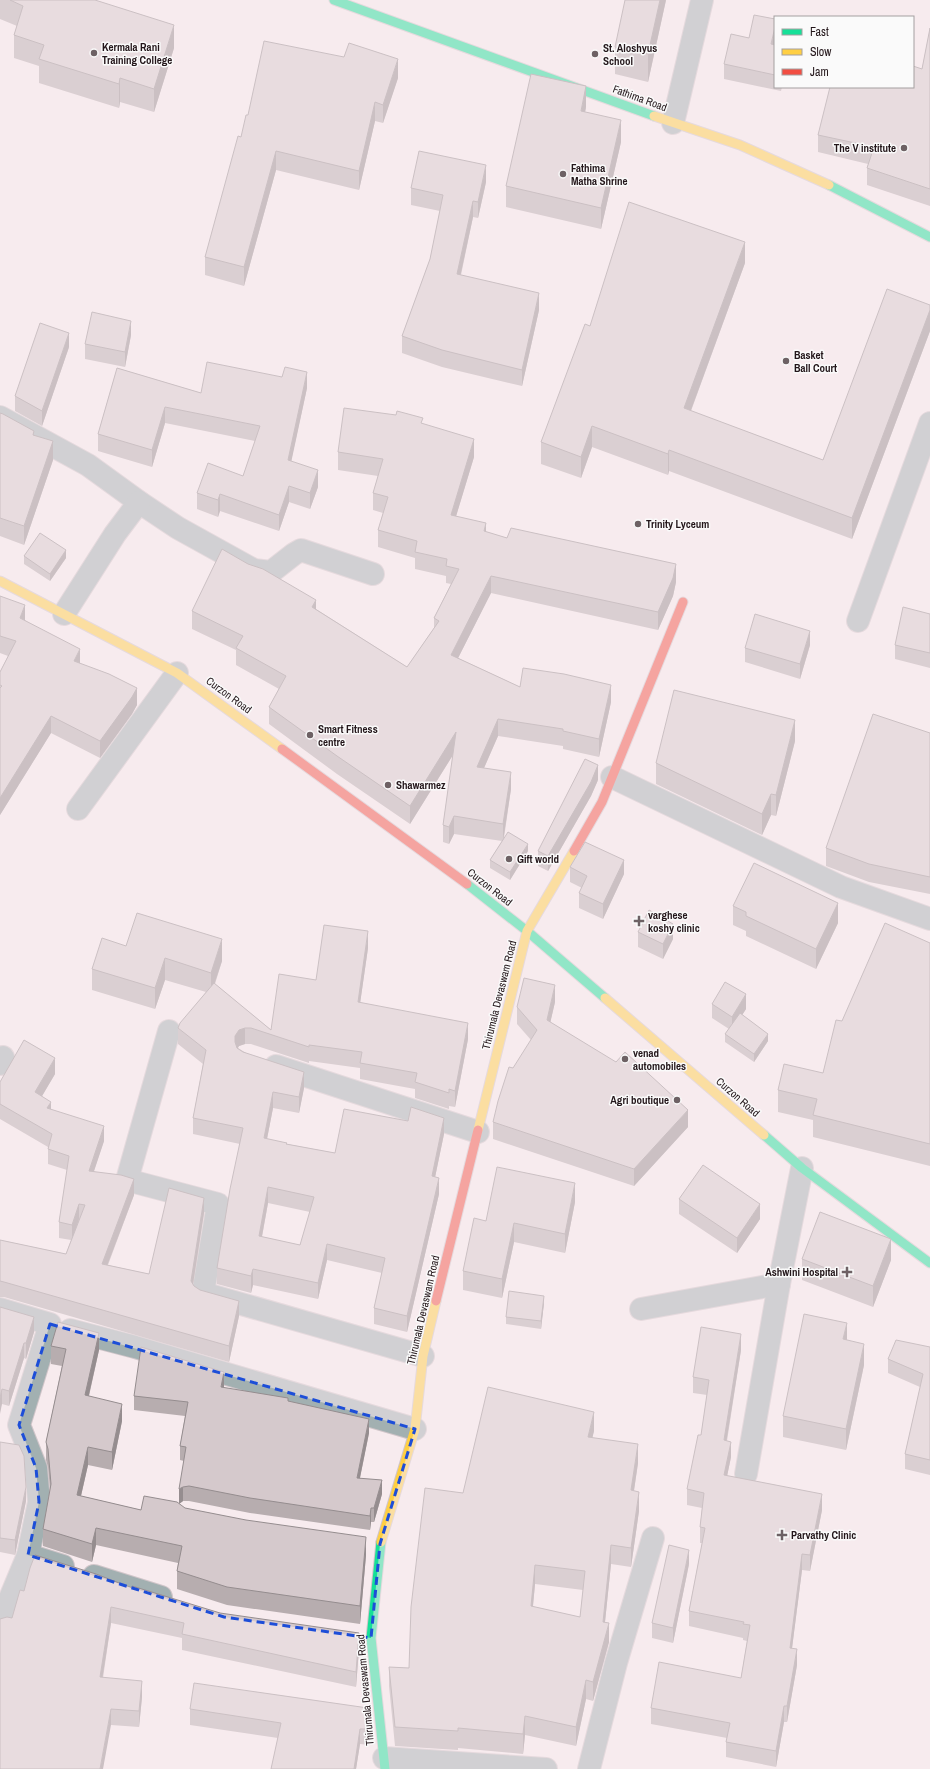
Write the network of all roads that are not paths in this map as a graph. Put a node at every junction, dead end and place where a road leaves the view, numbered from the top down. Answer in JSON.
{"nodes":[{"id":1,"x":334,"y":0,"type":"edge"},
{"id":2,"x":702,"y":0,"type":"edge"},
{"id":3,"x":673,"y":123,"type":"junction"},
{"id":4,"x":930,"y":237,"type":"edge"},
{"id":5,"x":0,"y":417,"type":"edge"},
{"id":6,"x":930,"y":423,"type":"edge"},
{"id":7,"x":138,"y":502,"type":"junction"},
{"id":8,"x":373,"y":574,"type":"dead end"},
{"id":9,"x":0,"y":581,"type":"edge"},
{"id":10,"x":683,"y":602,"type":"dead end"},
{"id":11,"x":64,"y":614,"type":"junction"},
{"id":12,"x":858,"y":621,"type":"dead end"},
{"id":13,"x":177,"y":673,"type":"junction"},
{"id":14,"x":612,"y":777,"type":"junction"},
{"id":15,"x":78,"y":809,"type":"dead end"},
{"id":16,"x":930,"y":919,"type":"edge"},
{"id":17,"x":528,"y":931,"type":"junction"},
{"id":18,"x":169,"y":1031,"type":"dead end"},
{"id":19,"x":255,"y":1059,"type":"edge"},
{"id":20,"x":478,"y":1132,"type":"junction"},
{"id":21,"x":802,"y":1168,"type":"junction"},
{"id":22,"x":930,"y":1263,"type":"edge"},
{"id":23,"x":779,"y":1284,"type":"junction"},
{"id":24,"x":641,"y":1309,"type":"dead end"},
{"id":25,"x":0,"y":1310,"type":"edge"},
{"id":26,"x":50,"y":1324,"type":"junction"},
{"id":27,"x":423,"y":1356,"type":"junction"},
{"id":28,"x":415,"y":1429,"type":"junction"},
{"id":29,"x":746,"y":1474,"type":"dead end"},
{"id":30,"x":653,"y":1538,"type":"dead end"},
{"id":31,"x":28,"y":1555,"type":"junction"},
{"id":32,"x":179,"y":1602,"type":"edge"},
{"id":33,"x":2,"y":1610,"type":"edge"},
{"id":34,"x":384,"y":1764,"type":"edge"},
{"id":35,"x":546,"y":1769,"type":"edge"},
{"id":36,"x":589,"y":1769,"type":"edge"}],
"edges":[{"from":1,"to":3,"type":"street","name":"Fathima Road"},
{"from":2,"to":3,"type":"street"},
{"from":3,"to":4,"type":"street","name":"Fathima Road"},
{"from":5,"to":7,"type":"street"},
{"from":6,"to":12,"type":"street"},
{"from":7,"to":8,"type":"street"},
{"from":7,"to":11,"type":"street"},
{"from":9,"to":11,"type":"street","name":"Curzon Road"},
{"from":10,"to":14,"type":"street","name":"Thirumala Devaswam Road"},
{"from":11,"to":13,"type":"street","name":"Curzon Road"},
{"from":13,"to":15,"type":"street"},
{"from":13,"to":17,"type":"street","name":"Curzon Road"},
{"from":14,"to":16,"type":"street"},
{"from":14,"to":17,"type":"street","name":"Thirumala Devaswam Road"},
{"from":17,"to":20,"type":"street","name":"Thirumala Devaswam Road"},
{"from":17,"to":21,"type":"street","name":"Curzon Road"},
{"from":18,"to":27,"type":"street"},
{"from":19,"to":20,"type":"street"},
{"from":20,"to":27,"type":"street","name":"Thirumala Devaswam Road"},
{"from":21,"to":22,"type":"street","name":"Curzon Road"},
{"from":21,"to":23,"type":"street"},
{"from":23,"to":24,"type":"street"},
{"from":23,"to":29,"type":"street"},
{"from":25,"to":26,"type":"street"},
{"from":26,"to":28,"type":"street"},
{"from":26,"to":31,"type":"street"},
{"from":27,"to":28,"type":"street","name":"Thirumala Devaswam Road"},
{"from":28,"to":34,"type":"street","name":"Thirumala Devaswam Road"},
{"from":30,"to":36,"type":"street"},
{"from":31,"to":32,"type":"street"},
{"from":31,"to":33,"type":"street"},
{"from":34,"to":35,"type":"street"}]}
